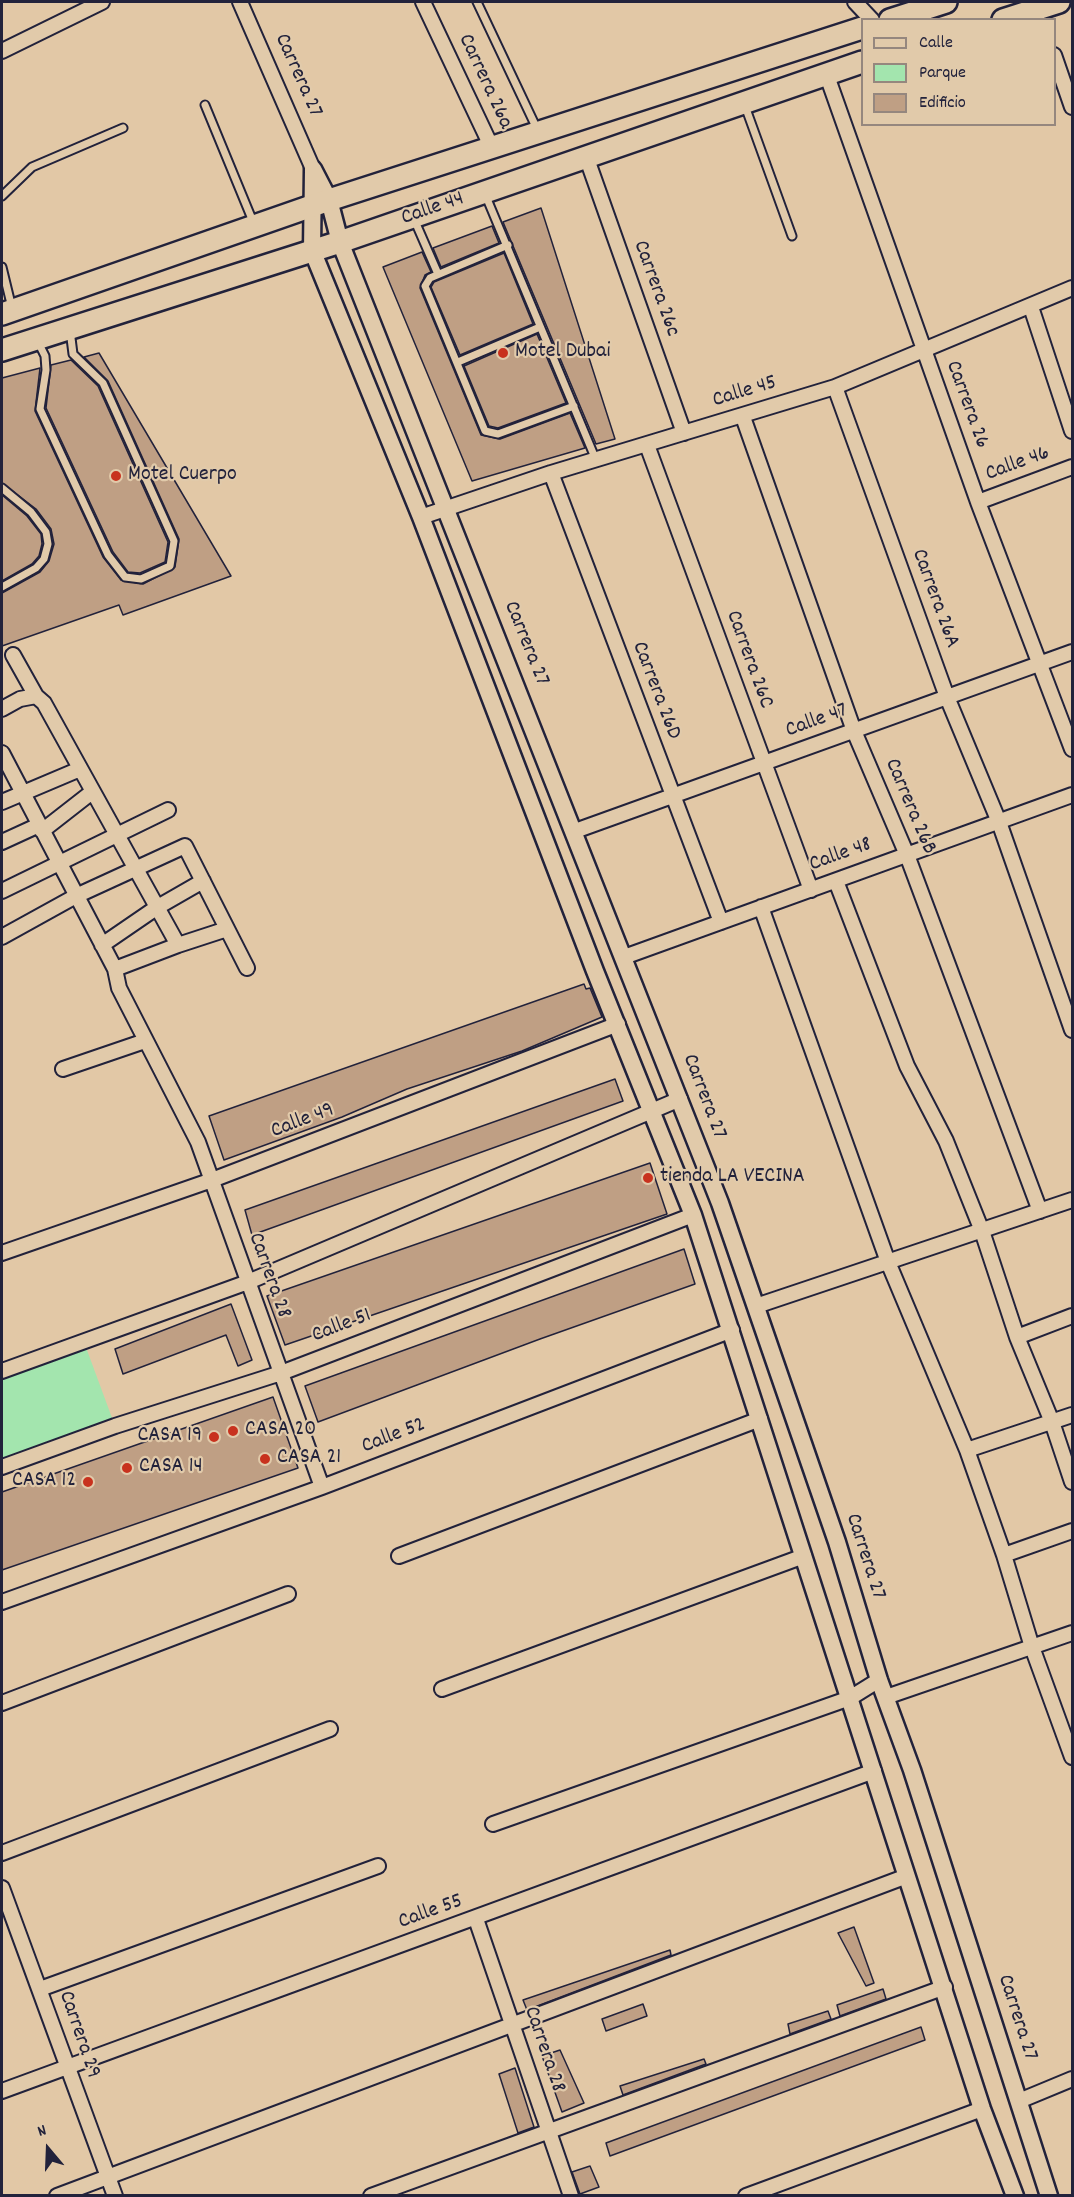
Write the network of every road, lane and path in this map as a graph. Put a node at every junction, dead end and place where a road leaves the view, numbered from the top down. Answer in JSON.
{"nodes":[{"id":1,"x":102,"y":2,"type":"edge"},
{"id":2,"x":240,"y":2,"type":"edge"},
{"id":3,"x":423,"y":2,"type":"edge"},
{"id":4,"x":477,"y":2,"type":"edge"},
{"id":5,"x":855,"y":2,"type":"edge"},
{"id":6,"x":946,"y":2,"type":"edge"},
{"id":7,"x":1059,"y":2,"type":"edge"},
{"id":8,"x":1040,"y":14,"type":"edge"},
{"id":9,"x":870,"y":18,"type":"edge"},
{"id":10,"x":896,"y":18,"type":"edge"},
{"id":11,"x":1015,"y":18,"type":"edge"},
{"id":12,"x":861,"y":28,"type":"edge"},
{"id":13,"x":2,"y":51,"type":"edge"},
{"id":14,"x":861,"y":62,"type":"edge"},
{"id":15,"x":1056,"y":62,"type":"edge"},
{"id":16,"x":826,"y":73,"type":"junction"},
{"id":17,"x":744,"y":102,"type":"junction"},
{"id":18,"x":205,"y":105,"type":"dead end"},
{"id":19,"x":1072,"y":107,"type":"edge"},
{"id":20,"x":123,"y":128,"type":"dead end"},
{"id":21,"x":540,"y":134,"type":"junction"},
{"id":22,"x":492,"y":148,"type":"junction"},
{"id":23,"x":587,"y":159,"type":"junction"},
{"id":24,"x":313,"y":169,"type":"joint"},
{"id":25,"x":484,"y":192,"type":"junction"},
{"id":26,"x":2,"y":196,"type":"edge"},
{"id":27,"x":321,"y":203,"type":"junction"},
{"id":28,"x":412,"y":217,"type":"junction"},
{"id":29,"x":255,"y":226,"type":"junction"},
{"id":30,"x":792,"y":236,"type":"dead end"},
{"id":31,"x":340,"y":242,"type":"junction"},
{"id":32,"x":508,"y":245,"type":"junction"},
{"id":33,"x":312,"y":250,"type":"junction"},
{"id":34,"x":2,"y":267,"type":"edge"},
{"id":35,"x":438,"y":274,"type":"junction"},
{"id":36,"x":1072,"y":288,"type":"edge"},
{"id":37,"x":1031,"y":307,"type":"junction"},
{"id":38,"x":7,"y":312,"type":"edge"},
{"id":39,"x":70,"y":327,"type":"junction"},
{"id":40,"x":540,"y":327,"type":"junction"},
{"id":41,"x":36,"y":338,"type":"junction"},
{"id":42,"x":2,"y":350,"type":"edge"},
{"id":43,"x":924,"y":351,"type":"junction"},
{"id":44,"x":458,"y":362,"type":"junction"},
{"id":45,"x":835,"y":387,"type":"junction"},
{"id":46,"x":573,"y":406,"type":"junction"},
{"id":47,"x":743,"y":417,"type":"junction"},
{"id":48,"x":1072,"y":431,"type":"edge"},
{"id":49,"x":684,"y":433,"type":"junction"},
{"id":50,"x":647,"y":445,"type":"junction"},
{"id":51,"x":596,"y":460,"type":"junction"},
{"id":52,"x":1072,"y":467,"type":"edge"},
{"id":53,"x":551,"y":473,"type":"junction"},
{"id":54,"x":2,"y":488,"type":"edge"},
{"id":55,"x":978,"y":502,"type":"junction"},
{"id":56,"x":447,"y":508,"type":"junction"},
{"id":57,"x":421,"y":517,"type":"junction"},
{"id":58,"x":2,"y":587,"type":"edge"},
{"id":59,"x":1072,"y":652,"type":"edge"},
{"id":60,"x":13,"y":656,"type":"dead end"},
{"id":61,"x":1042,"y":663,"type":"junction"},
{"id":62,"x":36,"y":696,"type":"junction"},
{"id":63,"x":947,"y":697,"type":"junction"},
{"id":64,"x":2,"y":709,"type":"edge"},
{"id":65,"x":854,"y":731,"type":"junction"},
{"id":66,"x":1072,"y":749,"type":"edge"},
{"id":67,"x":2,"y":755,"type":"edge"},
{"id":68,"x":763,"y":764,"type":"junction"},
{"id":69,"x":80,"y":769,"type":"junction"},
{"id":70,"x":21,"y":792,"type":"junction"},
{"id":71,"x":92,"y":792,"type":"junction"},
{"id":72,"x":1072,"y":795,"type":"edge"},
{"id":73,"x":672,"y":796,"type":"junction"},
{"id":74,"x":2,"y":802,"type":"edge"},
{"id":75,"x":168,"y":810,"type":"dead end"},
{"id":76,"x":999,"y":822,"type":"junction"},
{"id":77,"x":40,"y":828,"type":"junction"},
{"id":78,"x":575,"y":831,"type":"junction"},
{"id":79,"x":116,"y":834,"type":"junction"},
{"id":80,"x":2,"y":842,"type":"edge"},
{"id":81,"x":907,"y":855,"type":"junction"},
{"id":82,"x":58,"y":862,"type":"junction"},
{"id":83,"x":135,"y":869,"type":"junction"},
{"id":84,"x":836,"y":881,"type":"junction"},
{"id":85,"x":203,"y":882,"type":"junction"},
{"id":86,"x":811,"y":890,"type":"junction"},
{"id":87,"x":2,"y":891,"type":"edge"},
{"id":88,"x":76,"y":896,"type":"junction"},
{"id":89,"x":156,"y":908,"type":"junction"},
{"id":90,"x":761,"y":908,"type":"junction"},
{"id":91,"x":721,"y":922,"type":"junction"},
{"id":92,"x":227,"y":928,"type":"junction"},
{"id":93,"x":2,"y":937,"type":"edge"},
{"id":94,"x":102,"y":945,"type":"junction"},
{"id":95,"x":178,"y":945,"type":"junction"},
{"id":96,"x":624,"y":957,"type":"junction"},
{"id":97,"x":247,"y":968,"type":"dead end"},
{"id":98,"x":116,"y":969,"type":"junction"},
{"id":99,"x":618,"y":1024,"type":"junction"},
{"id":100,"x":1072,"y":1030,"type":"edge"},
{"id":101,"x":145,"y":1041,"type":"junction"},
{"id":102,"x":63,"y":1068,"type":"dead end"},
{"id":103,"x":680,"y":1099,"type":"junction"},
{"id":104,"x":651,"y":1109,"type":"junction"},
{"id":105,"x":212,"y":1180,"type":"junction"},
{"id":106,"x":1072,"y":1200,"type":"edge"},
{"id":107,"x":1040,"y":1211,"type":"junction"},
{"id":108,"x":693,"y":1215,"type":"junction"},
{"id":109,"x":982,"y":1231,"type":"junction"},
{"id":110,"x":2,"y":1253,"type":"edge"},
{"id":111,"x":888,"y":1262,"type":"junction"},
{"id":112,"x":248,"y":1282,"type":"junction"},
{"id":113,"x":756,"y":1306,"type":"junction"},
{"id":114,"x":1072,"y":1316,"type":"edge"},
{"id":115,"x":732,"y":1330,"type":"junction"},
{"id":116,"x":1017,"y":1337,"type":"junction"},
{"id":117,"x":2,"y":1371,"type":"edge"},
{"id":118,"x":280,"y":1372,"type":"junction"},
{"id":119,"x":1072,"y":1416,"type":"edge"},
{"id":120,"x":760,"y":1419,"type":"junction"},
{"id":121,"x":1052,"y":1422,"type":"junction"},
{"id":122,"x":967,"y":1450,"type":"junction"},
{"id":123,"x":2,"y":1467,"type":"edge"},
{"id":124,"x":1072,"y":1482,"type":"edge"},
{"id":125,"x":322,"y":1487,"type":"junction"},
{"id":126,"x":1072,"y":1531,"type":"edge"},
{"id":127,"x":1004,"y":1555,"type":"junction"},
{"id":128,"x":399,"y":1556,"type":"dead end"},
{"id":129,"x":804,"y":1556,"type":"junction"},
{"id":130,"x":288,"y":1594,"type":"dead end"},
{"id":131,"x":2,"y":1602,"type":"edge"},
{"id":132,"x":1072,"y":1633,"type":"edge"},
{"id":133,"x":1032,"y":1647,"type":"junction"},
{"id":134,"x":879,"y":1680,"type":"junction"},
{"id":135,"x":442,"y":1689,"type":"dead end"},
{"id":136,"x":886,"y":1697,"type":"junction"},
{"id":137,"x":850,"y":1698,"type":"junction"},
{"id":138,"x":2,"y":1703,"type":"edge"},
{"id":139,"x":330,"y":1730,"type":"dead end"},
{"id":140,"x":1072,"y":1757,"type":"edge"},
{"id":141,"x":874,"y":1771,"type":"junction"},
{"id":142,"x":493,"y":1824,"type":"dead end"},
{"id":143,"x":2,"y":1853,"type":"edge"},
{"id":144,"x":378,"y":1866,"type":"dead end"},
{"id":145,"x":907,"y":1876,"type":"junction"},
{"id":146,"x":2,"y":1888,"type":"edge"},
{"id":147,"x":476,"y":1919,"type":"junction"},
{"id":148,"x":945,"y":1987,"type":"junction"},
{"id":149,"x":40,"y":1989,"type":"junction"},
{"id":150,"x":512,"y":2024,"type":"junction"},
{"id":151,"x":66,"y":2066,"type":"junction"},
{"id":152,"x":1072,"y":2079,"type":"edge"},
{"id":153,"x":2,"y":2091,"type":"edge"},
{"id":154,"x":1019,"y":2102,"type":"junction"},
{"id":155,"x":982,"y":2109,"type":"junction"},
{"id":156,"x":549,"y":2131,"type":"junction"},
{"id":157,"x":106,"y":2175,"type":"junction"},
{"id":158,"x":57,"y":2196,"type":"edge"},
{"id":159,"x":115,"y":2196,"type":"edge"},
{"id":160,"x":371,"y":2196,"type":"edge"},
{"id":161,"x":571,"y":2196,"type":"edge"},
{"id":162,"x":746,"y":2196,"type":"edge"},
{"id":163,"x":1015,"y":2196,"type":"edge"},
{"id":164,"x":1049,"y":2196,"type":"edge"}],
"edges":[{"from":1,"to":13,"type":"street"},
{"from":2,"to":24,"type":"street","name":"Carrera 27"},
{"from":3,"to":22,"type":"street","name":"Carrera 26a"},
{"from":4,"to":21,"type":"lane"},
{"from":5,"to":9,"type":"street"},
{"from":6,"to":10,"type":"main road"},
{"from":7,"to":8,"type":"main road"},
{"from":8,"to":11,"type":"main road"},
{"from":12,"to":21,"type":"main road","name":"Calle 44"},
{"from":14,"to":16,"type":"main road","name":"Calle 44"},
{"from":15,"to":19,"type":"street"},
{"from":16,"to":17,"type":"main road","name":"Calle 44"},
{"from":16,"to":43,"type":"street","name":"Carrera 26"},
{"from":17,"to":23,"type":"main road","name":"Calle 44"},
{"from":17,"to":30,"type":"lane"},
{"from":18,"to":29,"type":"lane"},
{"from":20,"to":26,"type":"lane"},
{"from":21,"to":22,"type":"main road","name":"Calle 44"},
{"from":22,"to":27,"type":"main road","name":"Calle 44"},
{"from":23,"to":25,"type":"main road","name":"Calle 44"},
{"from":23,"to":49,"type":"street","name":"Carrera 26c"},
{"from":24,"to":27,"type":"street","name":"Carrera 27"},
{"from":25,"to":28,"type":"main road","name":"Calle 44"},
{"from":25,"to":32,"type":"lane"},
{"from":27,"to":29,"type":"main road","name":"Calle 44"},
{"from":27,"to":31,"type":"street","name":"Carrera 27"},
{"from":27,"to":33,"type":"street","name":"Carrera 27"},
{"from":28,"to":31,"type":"main road","name":"Calle 44"},
{"from":28,"to":35,"type":"lane"},
{"from":29,"to":38,"type":"main road","name":"Calle 44"},
{"from":31,"to":33,"type":"main road","name":"Calle 44"},
{"from":31,"to":56,"type":"street","name":"Carrera 27"},
{"from":32,"to":35,"type":"lane"},
{"from":32,"to":40,"type":"lane"},
{"from":33,"to":39,"type":"main road","name":"Calle 44"},
{"from":33,"to":57,"type":"street","name":"Carrera 27"},
{"from":34,"to":38,"type":"lane"},
{"from":35,"to":44,"type":"lane"},
{"from":36,"to":37,"type":"street","name":"Calle 45"},
{"from":37,"to":43,"type":"street","name":"Calle 45"},
{"from":37,"to":48,"type":"street"},
{"from":39,"to":41,"type":"main road","name":"Calle 44"},
{"from":39,"to":41,"type":"lane"},
{"from":40,"to":44,"type":"lane"},
{"from":40,"to":46,"type":"lane"},
{"from":41,"to":42,"type":"main road","name":"Calle 44"},
{"from":43,"to":45,"type":"street","name":"Calle 45"},
{"from":43,"to":55,"type":"street","name":"Carrera 26"},
{"from":44,"to":46,"type":"lane"},
{"from":45,"to":47,"type":"street","name":"Calle 45"},
{"from":45,"to":63,"type":"street","name":"Carrera 26A"},
{"from":46,"to":51,"type":"lane"},
{"from":47,"to":49,"type":"street","name":"Calle 45"},
{"from":47,"to":65,"type":"street","name":"Carrera 26B"},
{"from":49,"to":50,"type":"street","name":"Calle 45"},
{"from":50,"to":51,"type":"street","name":"Calle 45"},
{"from":50,"to":68,"type":"street","name":"Carrera 26C"},
{"from":51,"to":53,"type":"street","name":"Calle 45"},
{"from":52,"to":55,"type":"street","name":"Calle 46"},
{"from":53,"to":56,"type":"street","name":"Calle 45"},
{"from":53,"to":73,"type":"street","name":"Carrera 26D"},
{"from":54,"to":58,"type":"lane"},
{"from":55,"to":61,"type":"street","name":"Carrera 26"},
{"from":56,"to":57,"type":"street","name":"Calle 45"},
{"from":56,"to":78,"type":"street","name":"Carrera 27"},
{"from":57,"to":99,"type":"street","name":"Carrera 27"},
{"from":59,"to":61,"type":"street","name":"Calle 47"},
{"from":60,"to":62,"type":"street"},
{"from":61,"to":63,"type":"street","name":"Calle 47"},
{"from":61,"to":66,"type":"street","name":"Carrera 26"},
{"from":62,"to":64,"type":"street"},
{"from":62,"to":69,"type":"street"},
{"from":63,"to":65,"type":"street","name":"Calle 47"},
{"from":63,"to":76,"type":"street","name":"Carrera 26A"},
{"from":65,"to":68,"type":"street","name":"Calle 47"},
{"from":65,"to":81,"type":"street","name":"Carrera 26B"},
{"from":67,"to":70,"type":"street","name":"Carrera 28"},
{"from":68,"to":73,"type":"street","name":"Calle 47"},
{"from":68,"to":86,"type":"street","name":"Carrera 26C"},
{"from":69,"to":70,"type":"street"},
{"from":69,"to":71,"type":"street"},
{"from":70,"to":74,"type":"street"},
{"from":70,"to":77,"type":"street","name":"Carrera 28"},
{"from":71,"to":77,"type":"street"},
{"from":71,"to":79,"type":"street"},
{"from":72,"to":76,"type":"street","name":"Calle 48"},
{"from":73,"to":78,"type":"street","name":"Calle 47"},
{"from":73,"to":91,"type":"street","name":"Carrera 26D"},
{"from":75,"to":79,"type":"street"},
{"from":76,"to":81,"type":"street","name":"Calle 48"},
{"from":76,"to":100,"type":"street","name":"Carrera 26A"},
{"from":77,"to":80,"type":"street"},
{"from":77,"to":82,"type":"street","name":"Carrera 28"},
{"from":78,"to":96,"type":"street","name":"Carrera 27"},
{"from":79,"to":82,"type":"street"},
{"from":79,"to":83,"type":"street"},
{"from":81,"to":84,"type":"street","name":"Calle 48"},
{"from":81,"to":107,"type":"street","name":"Carrera 26B"},
{"from":82,"to":87,"type":"street"},
{"from":82,"to":88,"type":"street","name":"Carrera 28"},
{"from":83,"to":85,"type":"street"},
{"from":83,"to":88,"type":"street"},
{"from":83,"to":89,"type":"street"},
{"from":84,"to":86,"type":"street","name":"Calle 48"},
{"from":84,"to":109,"type":"street"},
{"from":85,"to":89,"type":"street"},
{"from":85,"to":92,"type":"street"},
{"from":86,"to":90,"type":"street","name":"Calle 48"},
{"from":88,"to":93,"type":"street"},
{"from":88,"to":94,"type":"street","name":"Carrera 28"},
{"from":89,"to":94,"type":"street"},
{"from":89,"to":95,"type":"street"},
{"from":90,"to":91,"type":"street","name":"Calle 48"},
{"from":90,"to":111,"type":"street"},
{"from":91,"to":96,"type":"street","name":"Calle 48"},
{"from":92,"to":95,"type":"street"},
{"from":92,"to":97,"type":"street"},
{"from":94,"to":98,"type":"street","name":"Carrera 28"},
{"from":95,"to":98,"type":"street"},
{"from":96,"to":103,"type":"street","name":"Carrera 27"},
{"from":98,"to":101,"type":"street","name":"Carrera 28"},
{"from":99,"to":104,"type":"street","name":"Carrera 27"},
{"from":99,"to":105,"type":"street","name":"Calle 49"},
{"from":101,"to":102,"type":"street"},
{"from":101,"to":105,"type":"street","name":"Carrera 28"},
{"from":103,"to":104,"type":"street"},
{"from":103,"to":113,"type":"street","name":"Carrera 27"},
{"from":104,"to":108,"type":"street","name":"Carrera 27"},
{"from":104,"to":112,"type":"street"},
{"from":105,"to":110,"type":"street","name":"Calle 49"},
{"from":105,"to":112,"type":"street","name":"Carrera 28"},
{"from":106,"to":107,"type":"street"},
{"from":107,"to":109,"type":"street"},
{"from":108,"to":115,"type":"street","name":"Carrera 27"},
{"from":108,"to":118,"type":"street","name":"Calle 51"},
{"from":109,"to":111,"type":"street"},
{"from":109,"to":116,"type":"street"},
{"from":111,"to":113,"type":"street"},
{"from":111,"to":122,"type":"street"},
{"from":112,"to":117,"type":"street"},
{"from":112,"to":118,"type":"street","name":"Carrera 28"},
{"from":113,"to":134,"type":"street","name":"Carrera 27"},
{"from":114,"to":116,"type":"street"},
{"from":115,"to":120,"type":"street","name":"Carrera 27"},
{"from":115,"to":125,"type":"street","name":"Calle 52"},
{"from":116,"to":121,"type":"street"},
{"from":118,"to":123,"type":"street","name":"Calle 51"},
{"from":118,"to":125,"type":"street","name":"Carrera 28"},
{"from":119,"to":121,"type":"street"},
{"from":120,"to":128,"type":"street"},
{"from":120,"to":129,"type":"street","name":"Carrera 27"},
{"from":121,"to":122,"type":"street"},
{"from":121,"to":124,"type":"street"},
{"from":122,"to":127,"type":"street"},
{"from":125,"to":131,"type":"street","name":"Calle 52"},
{"from":126,"to":127,"type":"street"},
{"from":127,"to":133,"type":"street"},
{"from":129,"to":135,"type":"street"},
{"from":129,"to":137,"type":"street","name":"Carrera 27"},
{"from":130,"to":138,"type":"street"},
{"from":132,"to":133,"type":"street"},
{"from":133,"to":136,"type":"street"},
{"from":133,"to":140,"type":"street"},
{"from":134,"to":136,"type":"street","name":"Carrera 27"},
{"from":134,"to":137,"type":"street"},
{"from":136,"to":154,"type":"street","name":"Carrera 27"},
{"from":137,"to":141,"type":"street","name":"Carrera 27"},
{"from":137,"to":142,"type":"street"},
{"from":139,"to":143,"type":"street"},
{"from":141,"to":145,"type":"street","name":"Carrera 27"},
{"from":141,"to":147,"type":"street","name":"Calle 55"},
{"from":144,"to":149,"type":"street"},
{"from":145,"to":148,"type":"street","name":"Carrera 27"},
{"from":145,"to":150,"type":"street"},
{"from":146,"to":149,"type":"street","name":"Carrera 29"},
{"from":147,"to":150,"type":"street","name":"Carrera 28"},
{"from":147,"to":151,"type":"street","name":"Calle 55"},
{"from":148,"to":155,"type":"street","name":"Carrera 27"},
{"from":148,"to":156,"type":"street"},
{"from":149,"to":151,"type":"street","name":"Carrera 29"},
{"from":150,"to":156,"type":"street","name":"Carrera 28"},
{"from":150,"to":157,"type":"street"},
{"from":151,"to":153,"type":"street","name":"Calle 55"},
{"from":151,"to":157,"type":"street","name":"Carrera 29"},
{"from":152,"to":154,"type":"street"},
{"from":154,"to":164,"type":"street","name":"Carrera 27"},
{"from":155,"to":162,"type":"street"},
{"from":155,"to":163,"type":"street","name":"Carrera 27"},
{"from":156,"to":160,"type":"street"},
{"from":156,"to":161,"type":"street","name":"Carrera 28"},
{"from":157,"to":158,"type":"street"},
{"from":157,"to":159,"type":"street","name":"Carrera 29"}]}
